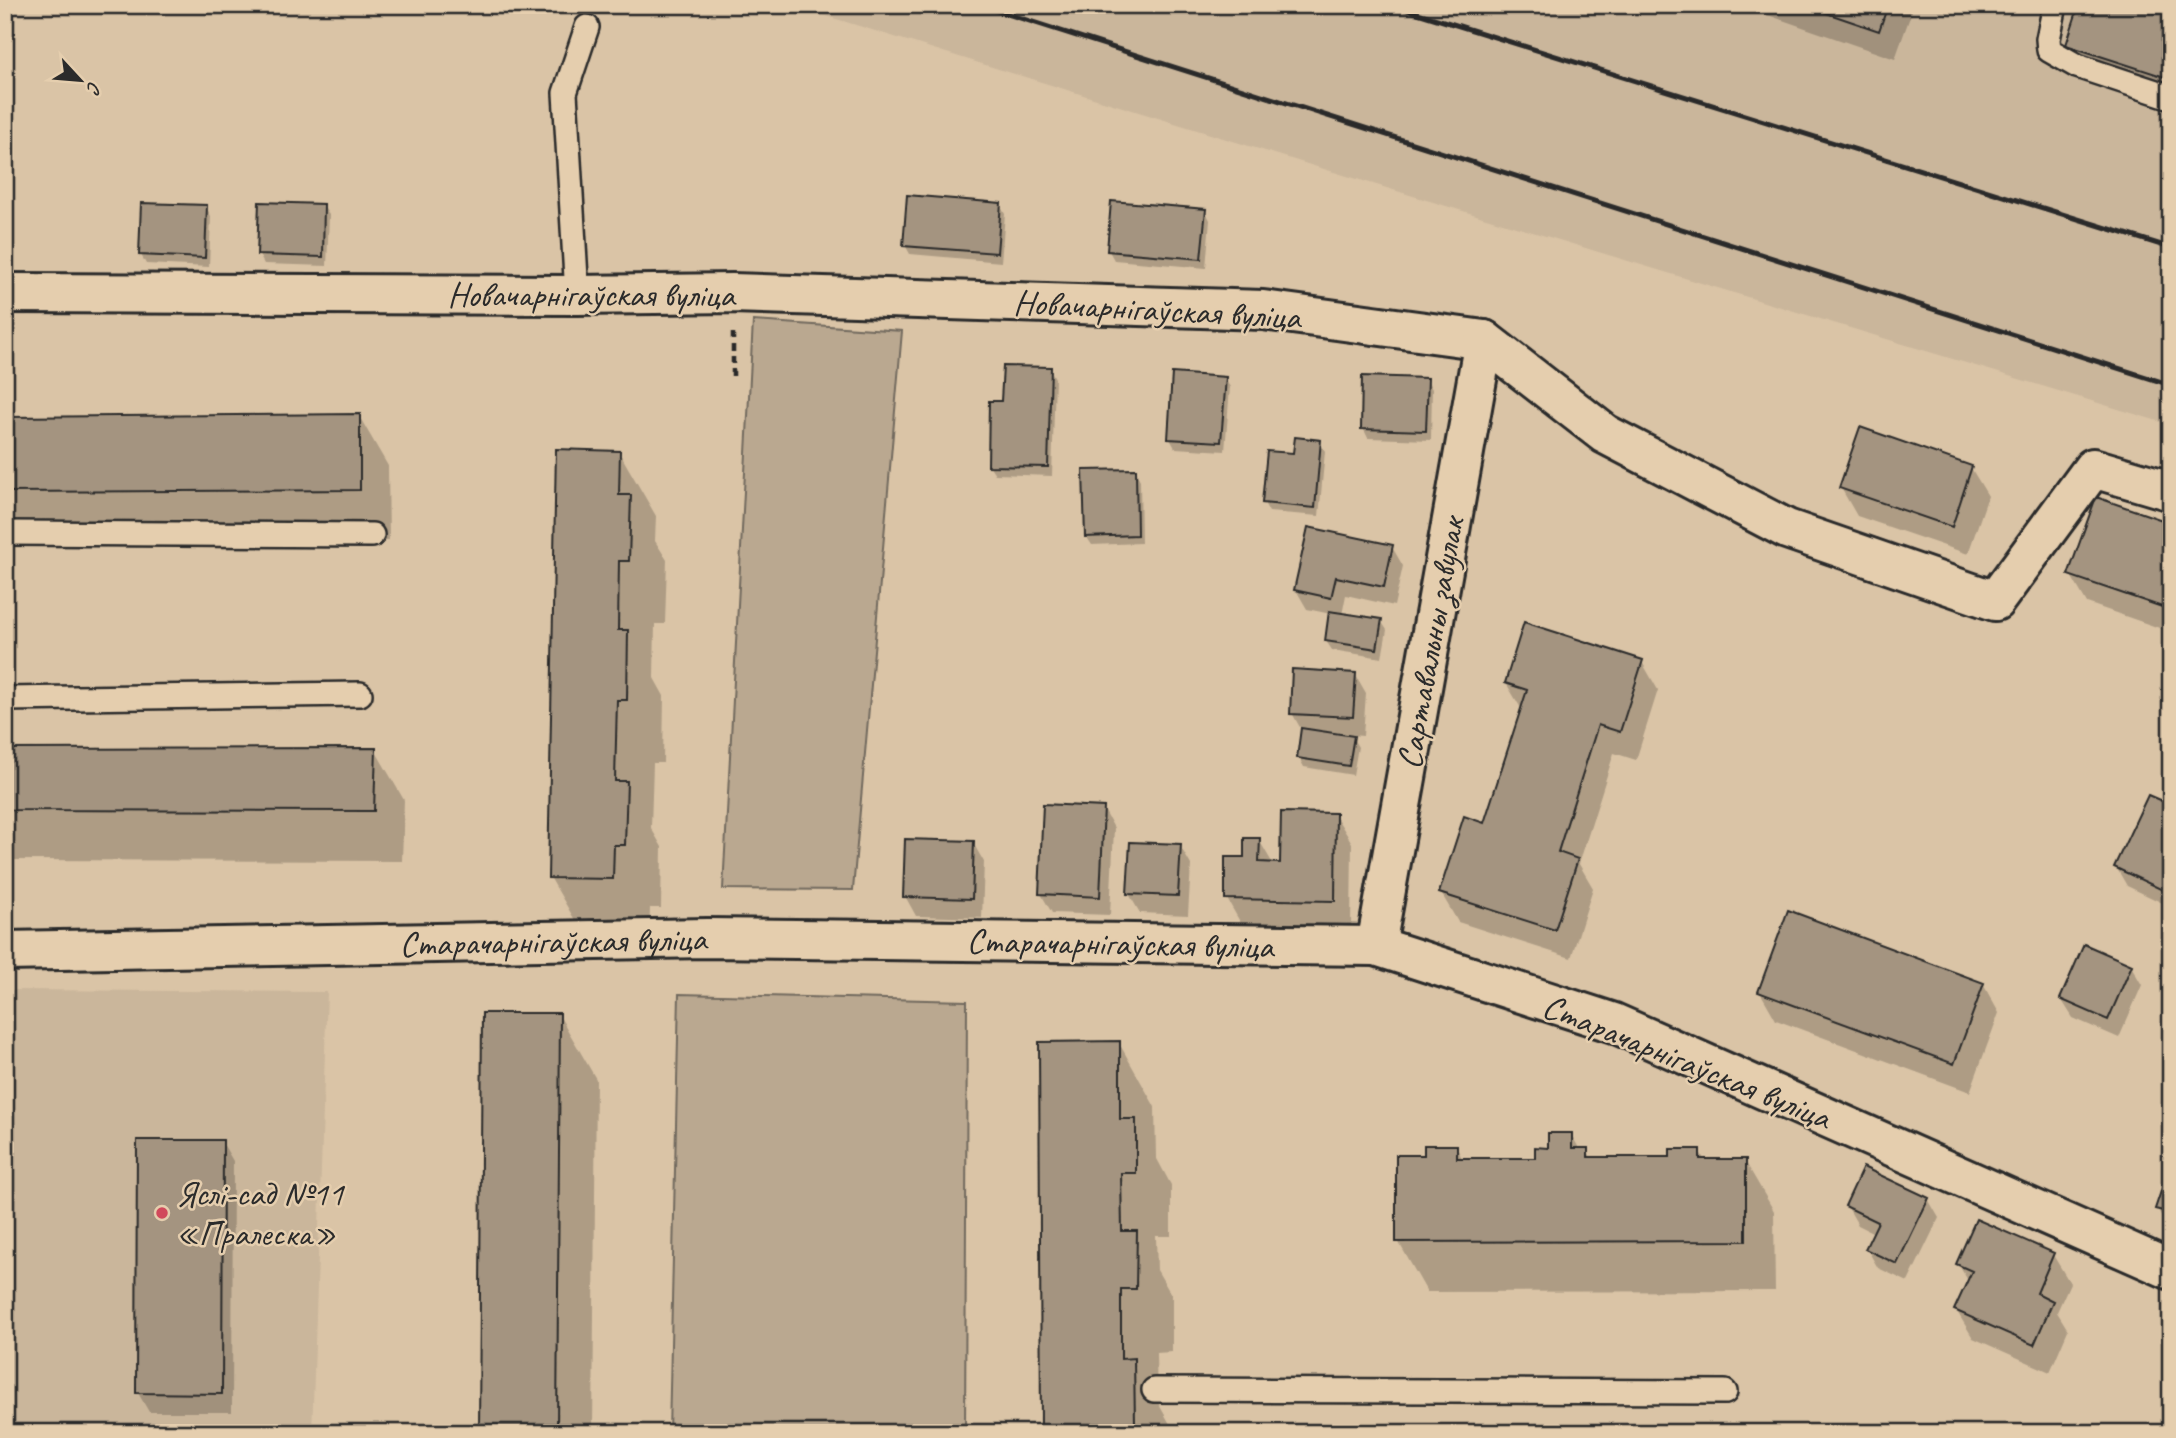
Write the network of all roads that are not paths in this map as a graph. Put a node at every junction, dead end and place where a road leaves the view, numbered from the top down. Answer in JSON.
{"nodes":[{"id":1,"x":2055,"y":5,"type":"edge"},
{"id":2,"x":587,"y":27,"type":"dead end"},
{"id":3,"x":2171,"y":97,"type":"edge"},
{"id":4,"x":5,"y":293,"type":"edge"},
{"id":5,"x":577,"y":295,"type":"junction"},
{"id":6,"x":1484,"y":340,"type":"junction"},
{"id":7,"x":2171,"y":491,"type":"edge"},
{"id":8,"x":5,"y":533,"type":"edge"},
{"id":9,"x":372,"y":536,"type":"dead end"},
{"id":10,"x":360,"y":694,"type":"dead end"},
{"id":11,"x":5,"y":699,"type":"edge"},
{"id":12,"x":1376,"y":946,"type":"junction"},
{"id":13,"x":5,"y":951,"type":"edge"},
{"id":14,"x":2171,"y":1270,"type":"edge"},
{"id":15,"x":1154,"y":1390,"type":"dead end"},
{"id":16,"x":1725,"y":1392,"type":"dead end"}],
"edges":[{"from":1,"to":3,"type":"lane"},
{"from":2,"to":5,"type":"lane"},
{"from":4,"to":5,"type":"street","name":"Новачарнігаўская вуліца"},
{"from":5,"to":6,"type":"street","name":"Новачарнігаўская вуліца"},
{"from":6,"to":7,"type":"street"},
{"from":6,"to":12,"type":"street","name":"Сартавальны завулак"},
{"from":8,"to":9,"type":"lane"},
{"from":10,"to":11,"type":"lane"},
{"from":12,"to":13,"type":"street","name":"Старачарнігаўская вуліца"},
{"from":12,"to":14,"type":"street","name":"Старачарнігаўская вуліца"},
{"from":15,"to":16,"type":"lane"}]}
